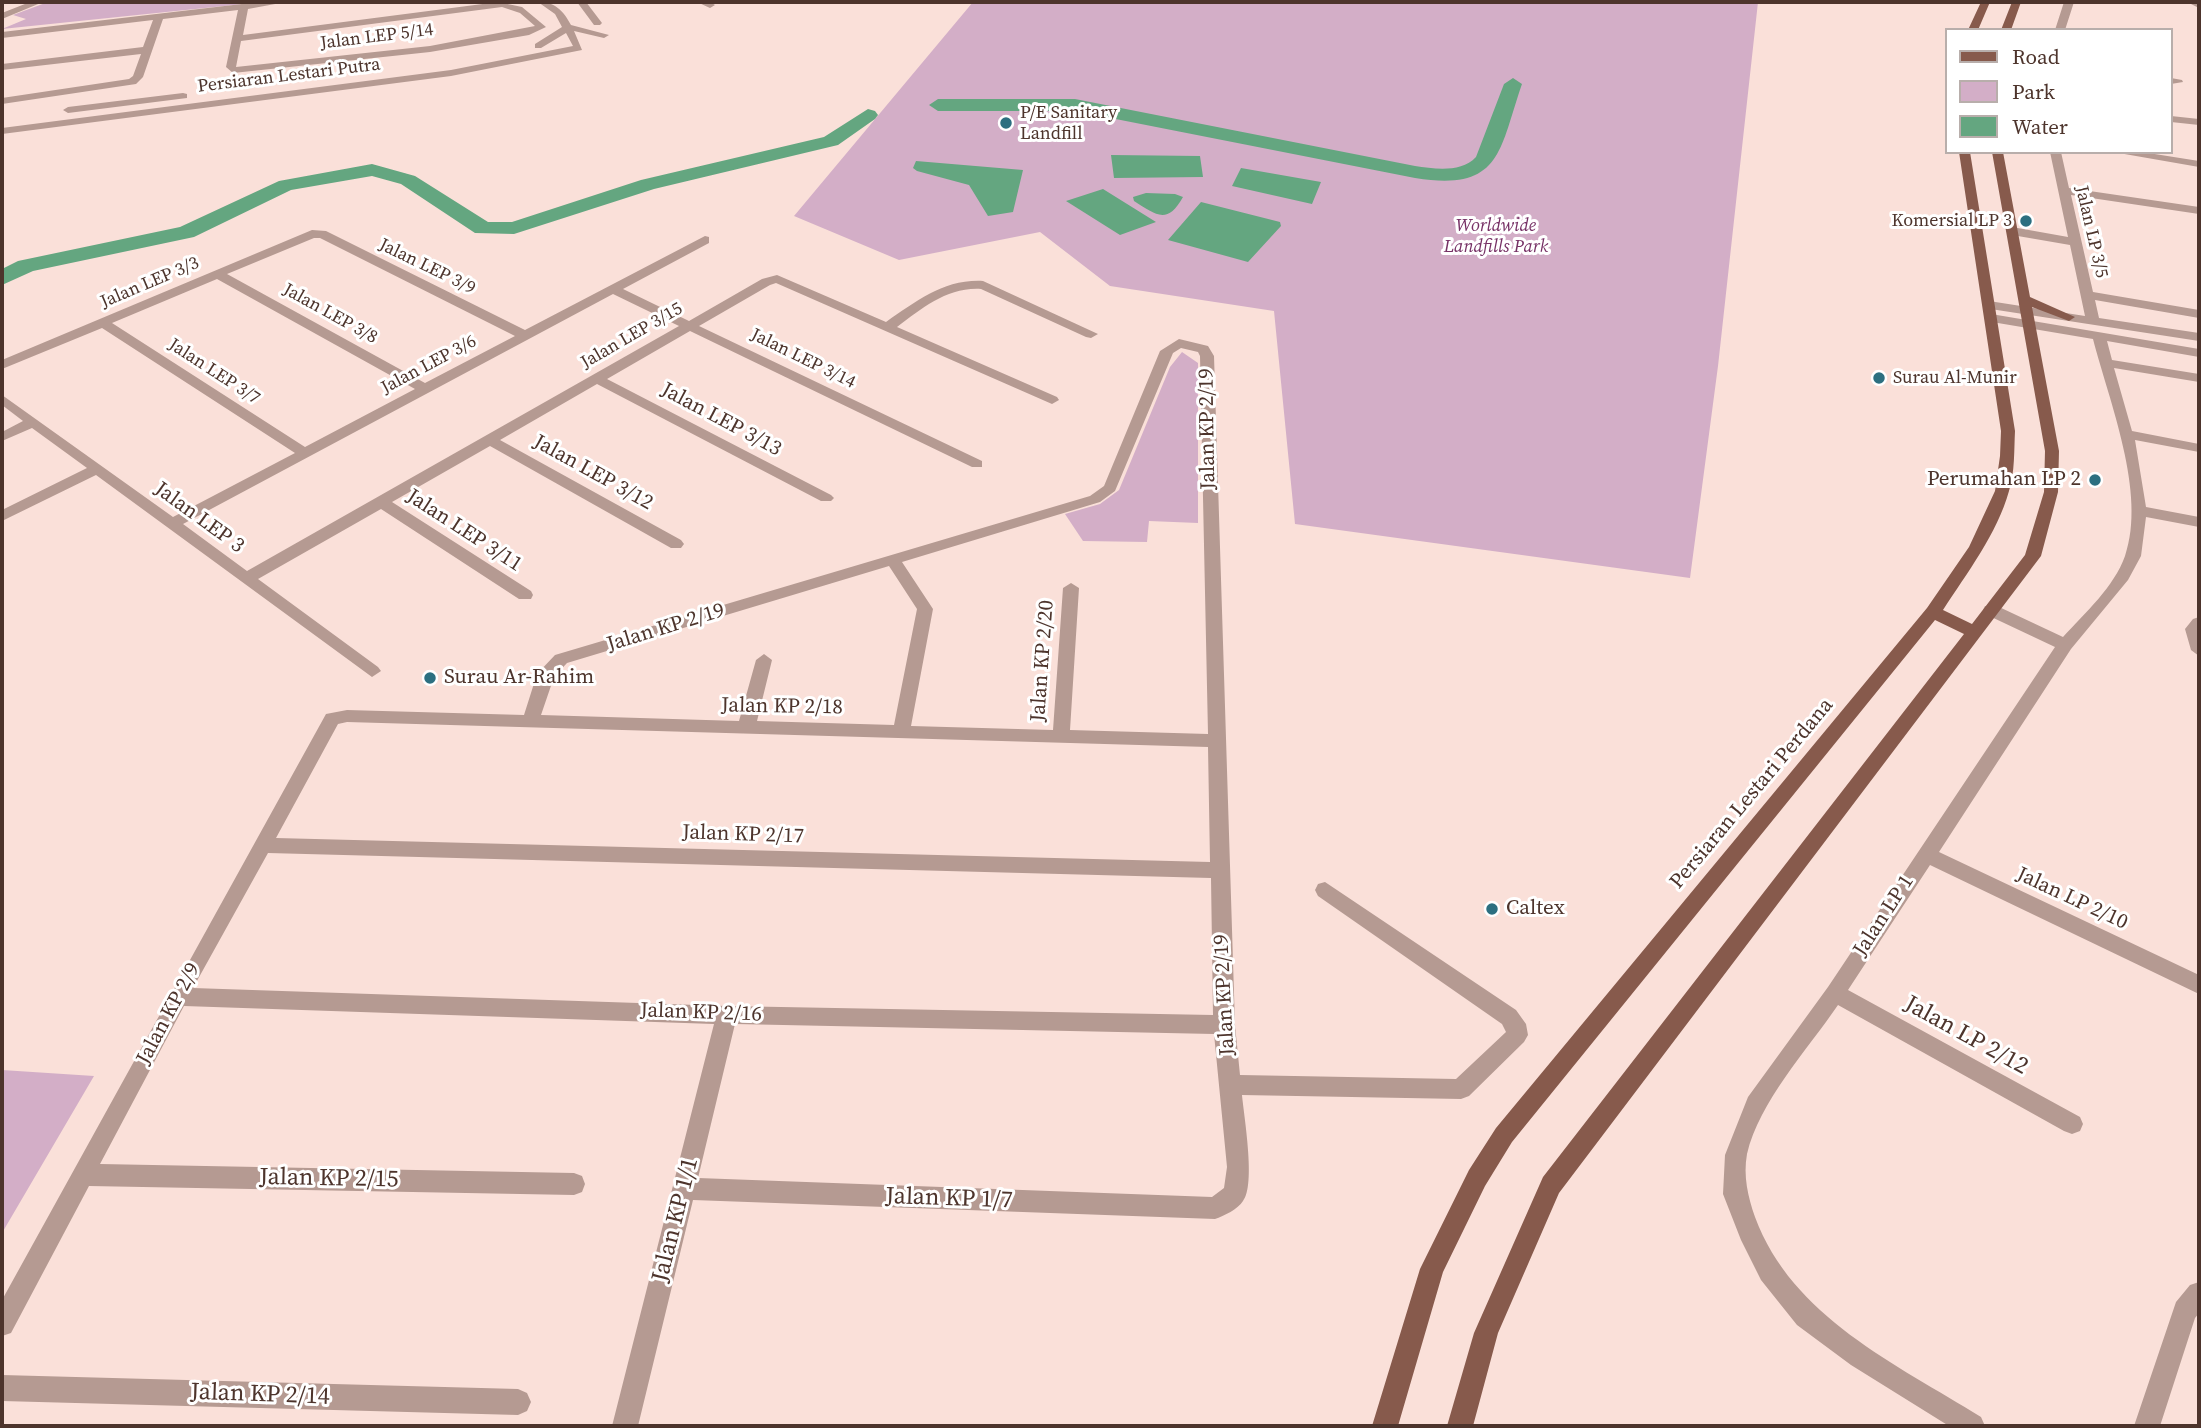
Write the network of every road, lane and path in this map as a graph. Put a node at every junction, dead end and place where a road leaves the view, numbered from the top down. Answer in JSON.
{"nodes":[{"id":1,"x":38,"y":2,"type":"edge"},
{"id":2,"x":281,"y":2,"type":"edge"},
{"id":3,"x":542,"y":2,"type":"edge"},
{"id":4,"x":581,"y":2,"type":"edge"},
{"id":5,"x":1985,"y":2,"type":"edge"},
{"id":6,"x":2016,"y":2,"type":"edge"},
{"id":7,"x":2069,"y":2,"type":"edge"},
{"id":8,"x":2192,"y":2,"type":"edge"},
{"id":9,"x":2199,"y":5,"type":"edge"},
{"id":10,"x":244,"y":6,"type":"junction"},
{"id":11,"x":2,"y":16,"type":"edge"},
{"id":12,"x":159,"y":16,"type":"junction"},
{"id":13,"x":597,"y":23,"type":"dead end"},
{"id":14,"x":569,"y":27,"type":"junction"},
{"id":15,"x":1974,"y":28,"type":"edge"},
{"id":16,"x":2007,"y":28,"type":"edge"},
{"id":17,"x":2061,"y":28,"type":"edge"},
{"id":18,"x":2,"y":35,"type":"edge"},
{"id":19,"x":604,"y":35,"type":"dead end"},
{"id":20,"x":237,"y":39,"type":"junction"},
{"id":21,"x":577,"y":44,"type":"junction"},
{"id":22,"x":538,"y":47,"type":"junction"},
{"id":23,"x":147,"y":50,"type":"junction"},
{"id":24,"x":2,"y":67,"type":"edge"},
{"id":25,"x":280,"y":90,"type":"junction"},
{"id":26,"x":2,"y":102,"type":"edge"},
{"id":27,"x":2173,"y":119,"type":"edge"},
{"id":28,"x":2,"y":120,"type":"edge"},
{"id":29,"x":2199,"y":122,"type":"edge"},
{"id":30,"x":2,"y":131,"type":"edge"},
{"id":31,"x":1964,"y":154,"type":"edge"},
{"id":32,"x":1997,"y":154,"type":"edge"},
{"id":33,"x":2054,"y":154,"type":"edge"},
{"id":34,"x":2132,"y":154,"type":"edge"},
{"id":35,"x":2199,"y":164,"type":"edge"},
{"id":36,"x":2063,"y":191,"type":"junction"},
{"id":37,"x":2199,"y":210,"type":"edge"},
{"id":38,"x":2012,"y":231,"type":"junction"},
{"id":39,"x":312,"y":234,"type":"joint"},
{"id":40,"x":705,"y":240,"type":"dead end"},
{"id":41,"x":2075,"y":242,"type":"junction"},
{"id":42,"x":216,"y":273,"type":"junction"},
{"id":43,"x":613,"y":289,"type":"junction"},
{"id":44,"x":2088,"y":295,"type":"junction"},
{"id":45,"x":1990,"y":311,"type":"junction"},
{"id":46,"x":2028,"y":312,"type":"junction"},
{"id":47,"x":2199,"y":314,"type":"edge"},
{"id":48,"x":2093,"y":321,"type":"junction"},
{"id":49,"x":102,"y":322,"type":"junction"},
{"id":50,"x":689,"y":326,"type":"junction"},
{"id":51,"x":888,"y":327,"type":"junction"},
{"id":52,"x":1091,"y":334,"type":"dead end"},
{"id":53,"x":526,"y":335,"type":"junction"},
{"id":54,"x":2099,"y":337,"type":"junction"},
{"id":55,"x":2199,"y":337,"type":"edge"},
{"id":56,"x":2199,"y":354,"type":"edge"},
{"id":57,"x":2106,"y":363,"type":"junction"},
{"id":58,"x":2,"y":365,"type":"edge"},
{"id":59,"x":2199,"y":378,"type":"edge"},
{"id":60,"x":597,"y":379,"type":"junction"},
{"id":61,"x":425,"y":389,"type":"junction"},
{"id":62,"x":2,"y":399,"type":"edge"},
{"id":63,"x":1052,"y":400,"type":"dead end"},
{"id":64,"x":33,"y":422,"type":"junction"},
{"id":65,"x":2125,"y":434,"type":"junction"},
{"id":66,"x":2,"y":437,"type":"edge"},
{"id":67,"x":490,"y":440,"type":"junction"},
{"id":68,"x":2199,"y":448,"type":"edge"},
{"id":69,"x":305,"y":453,"type":"junction"},
{"id":70,"x":977,"y":464,"type":"dead end"},
{"id":71,"x":97,"y":469,"type":"junction"},
{"id":72,"x":825,"y":498,"type":"dead end"},
{"id":73,"x":380,"y":502,"type":"junction"},
{"id":74,"x":2141,"y":511,"type":"junction"},
{"id":75,"x":2,"y":516,"type":"edge"},
{"id":76,"x":2199,"y":522,"type":"edge"},
{"id":77,"x":172,"y":524,"type":"junction"},
{"id":78,"x":676,"y":544,"type":"dead end"},
{"id":79,"x":893,"y":560,"type":"junction"},
{"id":80,"x":246,"y":579,"type":"junction"},
{"id":81,"x":1071,"y":588,"type":"dead end"},
{"id":82,"x":525,"y":595,"type":"dead end"},
{"id":83,"x":1991,"y":610,"type":"junction"},
{"id":84,"x":1933,"y":612,"type":"junction"},
{"id":85,"x":2199,"y":624,"type":"edge"},
{"id":86,"x":1974,"y":632,"type":"junction"},
{"id":87,"x":2065,"y":645,"type":"junction"},
{"id":88,"x":2199,"y":650,"type":"edge"},
{"id":89,"x":764,"y":660,"type":"dead end"},
{"id":90,"x":372,"y":671,"type":"dead end"},
{"id":91,"x":347,"y":716,"type":"joint"},
{"id":92,"x":530,"y":722,"type":"junction"},
{"id":93,"x":746,"y":729,"type":"junction"},
{"id":94,"x":901,"y":733,"type":"junction"},
{"id":95,"x":1061,"y":737,"type":"junction"},
{"id":96,"x":1215,"y":741,"type":"junction"},
{"id":97,"x":265,"y":845,"type":"junction"},
{"id":98,"x":1925,"y":854,"type":"junction"},
{"id":99,"x":1220,"y":870,"type":"junction"},
{"id":100,"x":1325,"y":890,"type":"dead end"},
{"id":101,"x":2199,"y":985,"type":"edge"},
{"id":102,"x":1835,"y":993,"type":"junction"},
{"id":103,"x":178,"y":997,"type":"junction"},
{"id":104,"x":727,"y":1015,"type":"junction"},
{"id":105,"x":1224,"y":1024,"type":"junction"},
{"id":106,"x":1230,"y":1085,"type":"junction"},
{"id":107,"x":2072,"y":1124,"type":"dead end"},
{"id":108,"x":85,"y":1175,"type":"junction"},
{"id":109,"x":574,"y":1184,"type":"dead end"},
{"id":110,"x":684,"y":1189,"type":"junction"},
{"id":111,"x":1215,"y":1208,"type":"joint"},
{"id":112,"x":2199,"y":1294,"type":"edge"},
{"id":113,"x":2,"y":1324,"type":"edge"},
{"id":114,"x":2,"y":1388,"type":"edge"},
{"id":115,"x":518,"y":1402,"type":"dead end"},
{"id":116,"x":625,"y":1426,"type":"edge"},
{"id":117,"x":1385,"y":1426,"type":"edge"},
{"id":118,"x":1460,"y":1426,"type":"edge"},
{"id":119,"x":1972,"y":1426,"type":"edge"},
{"id":120,"x":2147,"y":1426,"type":"edge"}],
"edges":[{"from":1,"to":11,"type":"street"},
{"from":2,"to":10,"type":"street"},
{"from":3,"to":14,"type":"street"},
{"from":4,"to":13,"type":"street"},
{"from":5,"to":15,"type":"main road"},
{"from":6,"to":16,"type":"main road"},
{"from":7,"to":17,"type":"street"},
{"from":8,"to":9,"type":"street"},
{"from":10,"to":12,"type":"street"},
{"from":10,"to":20,"type":"street"},
{"from":12,"to":18,"type":"street"},
{"from":12,"to":23,"type":"street"},
{"from":14,"to":19,"type":"street"},
{"from":14,"to":21,"type":"street"},
{"from":14,"to":22,"type":"street"},
{"from":20,"to":20,"type":"street","name":"Jalan LEP 5/14"},
{"from":21,"to":22,"type":"street","name":"Persiaran Lestari Putra"},
{"from":21,"to":25,"type":"street","name":"Persiaran Lestari Putra"},
{"from":22,"to":25,"type":"street","name":"Persiaran Lestari Putra"},
{"from":23,"to":24,"type":"street"},
{"from":23,"to":26,"type":"street"},
{"from":25,"to":28,"type":"street","name":"Persiaran Lestari Putra"},
{"from":25,"to":30,"type":"street","name":"Persiaran Lestari Putra"},
{"from":27,"to":29,"type":"street"},
{"from":31,"to":45,"type":"main road","name":"Persiaran Lestari Perdana"},
{"from":32,"to":38,"type":"main road"},
{"from":33,"to":36,"type":"street","name":"Jalan LP 3/5"},
{"from":34,"to":35,"type":"street"},
{"from":36,"to":37,"type":"street"},
{"from":36,"to":41,"type":"street","name":"Jalan LP 3/5"},
{"from":38,"to":41,"type":"street"},
{"from":38,"to":46,"type":"main road"},
{"from":39,"to":42,"type":"street","name":"Jalan LEP 3/3"},
{"from":39,"to":53,"type":"street","name":"Jalan LEP 3/9"},
{"from":40,"to":43,"type":"street","name":"Jalan LEP 3/6"},
{"from":41,"to":44,"type":"street","name":"Jalan LP 3/5"},
{"from":42,"to":49,"type":"street","name":"Jalan LEP 3/3"},
{"from":42,"to":61,"type":"street","name":"Jalan LEP 3/8"},
{"from":43,"to":50,"type":"street","name":"Jalan LEP 3/14"},
{"from":43,"to":53,"type":"street","name":"Jalan LEP 3/6"},
{"from":44,"to":47,"type":"street"},
{"from":44,"to":48,"type":"street","name":"Jalan LP 3/5"},
{"from":45,"to":46,"type":"street"},
{"from":45,"to":84,"type":"main road","name":"Persiaran Lestari Perdana"},
{"from":46,"to":48,"type":"street"},
{"from":46,"to":54,"type":"street"},
{"from":46,"to":83,"type":"main road"},
{"from":48,"to":55,"type":"street"},
{"from":49,"to":58,"type":"street","name":"Jalan LEP 3/3"},
{"from":49,"to":69,"type":"street","name":"Jalan LEP 3/7"},
{"from":50,"to":51,"type":"street","name":"Jalan LEP 3/15"},
{"from":50,"to":60,"type":"street","name":"Jalan LEP 3/15"},
{"from":50,"to":70,"type":"street","name":"Jalan LEP 3/14"},
{"from":51,"to":52,"type":"street"},
{"from":51,"to":63,"type":"street","name":"Jalan LEP 3/15"},
{"from":53,"to":61,"type":"street","name":"Jalan LEP 3/6"},
{"from":54,"to":56,"type":"street"},
{"from":54,"to":57,"type":"street","name":"Jalan LP 1"},
{"from":57,"to":59,"type":"street"},
{"from":57,"to":65,"type":"street","name":"Jalan LP 1"},
{"from":60,"to":67,"type":"street","name":"Jalan LEP 3/15"},
{"from":60,"to":72,"type":"street","name":"Jalan LEP 3/13"},
{"from":61,"to":69,"type":"street","name":"Jalan LEP 3/6"},
{"from":62,"to":64,"type":"street","name":"Jalan LEP 3"},
{"from":64,"to":66,"type":"street"},
{"from":64,"to":71,"type":"street","name":"Jalan LEP 3"},
{"from":65,"to":68,"type":"street"},
{"from":65,"to":74,"type":"street","name":"Jalan LP 1"},
{"from":67,"to":73,"type":"street","name":"Jalan LEP 3/15"},
{"from":67,"to":78,"type":"street","name":"Jalan LEP 3/12"},
{"from":69,"to":77,"type":"street","name":"Jalan LEP 3/6"},
{"from":71,"to":75,"type":"street"},
{"from":71,"to":77,"type":"street","name":"Jalan LEP 3"},
{"from":73,"to":80,"type":"street","name":"Jalan LEP 3/15"},
{"from":73,"to":82,"type":"street","name":"Jalan LEP 3/11"},
{"from":74,"to":76,"type":"street"},
{"from":74,"to":87,"type":"street","name":"Jalan LP 1"},
{"from":77,"to":80,"type":"street","name":"Jalan LEP 3"},
{"from":79,"to":92,"type":"street","name":"Jalan KP 2/19"},
{"from":79,"to":94,"type":"street"},
{"from":79,"to":96,"type":"street","name":"Jalan KP 2/19"},
{"from":80,"to":90,"type":"street","name":"Jalan LEP 3"},
{"from":81,"to":95,"type":"street","name":"Jalan KP 2/20"},
{"from":83,"to":86,"type":"main road"},
{"from":83,"to":87,"type":"street"},
{"from":84,"to":86,"type":"main road"},
{"from":84,"to":117,"type":"main road","name":"Persiaran Lestari Perdana"},
{"from":85,"to":88,"type":"street"},
{"from":86,"to":118,"type":"main road"},
{"from":87,"to":98,"type":"street","name":"Jalan LP 1"},
{"from":89,"to":93,"type":"street"},
{"from":91,"to":92,"type":"street","name":"Jalan KP 2/18"},
{"from":91,"to":97,"type":"street","name":"Jalan KP 2/9"},
{"from":92,"to":93,"type":"street","name":"Jalan KP 2/18"},
{"from":93,"to":94,"type":"street","name":"Jalan KP 2/18"},
{"from":94,"to":95,"type":"street","name":"Jalan KP 2/18"},
{"from":95,"to":96,"type":"street","name":"Jalan KP 2/18"},
{"from":96,"to":99,"type":"street","name":"Jalan KP 2/19"},
{"from":97,"to":99,"type":"street","name":"Jalan KP 2/17"},
{"from":97,"to":103,"type":"street","name":"Jalan KP 2/9"},
{"from":98,"to":101,"type":"street","name":"Jalan LP 2/10"},
{"from":98,"to":102,"type":"street","name":"Jalan LP 1"},
{"from":99,"to":105,"type":"street","name":"Jalan KP 2/19"},
{"from":100,"to":106,"type":"street"},
{"from":102,"to":107,"type":"street","name":"Jalan LP 2/12"},
{"from":102,"to":119,"type":"street","name":"Jalan LP 1"},
{"from":103,"to":104,"type":"street","name":"Jalan KP 2/16"},
{"from":103,"to":108,"type":"street","name":"Jalan KP 2/9"},
{"from":104,"to":105,"type":"street","name":"Jalan KP 2/16"},
{"from":104,"to":110,"type":"street","name":"Jalan KP 1/1"},
{"from":105,"to":106,"type":"street","name":"Jalan KP 2/19"},
{"from":106,"to":111,"type":"street","name":"Jalan KP 2/19"},
{"from":108,"to":109,"type":"street","name":"Jalan KP 2/15"},
{"from":108,"to":113,"type":"street","name":"Jalan KP 2/9"},
{"from":110,"to":111,"type":"street","name":"Jalan KP 1/7"},
{"from":110,"to":116,"type":"street","name":"Jalan KP 1/1"},
{"from":112,"to":120,"type":"street"},
{"from":114,"to":115,"type":"street","name":"Jalan KP 2/14"}]}
